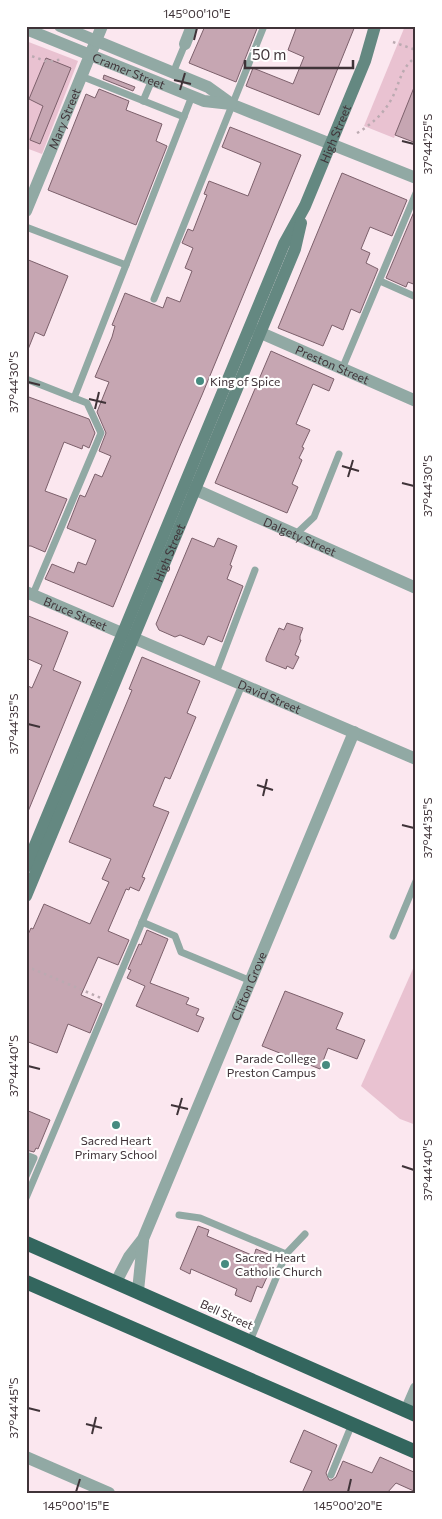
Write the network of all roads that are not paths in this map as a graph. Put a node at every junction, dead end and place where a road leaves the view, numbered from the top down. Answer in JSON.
{"nodes":[{"id":1,"x":60,"y":26,"type":"edge"},
{"id":2,"x":102,"y":26,"type":"edge"},
{"id":3,"x":192,"y":26,"type":"edge"},
{"id":4,"x":264,"y":26,"type":"edge"},
{"id":5,"x":375,"y":26,"type":"edge"},
{"id":6,"x":384,"y":26,"type":"edge"},
{"id":7,"x":26,"y":29,"type":"edge"},
{"id":8,"x":95,"y":42,"type":"junction"},
{"id":9,"x":185,"y":44,"type":"joint"},
{"id":10,"x":90,"y":55,"type":"junction"},
{"id":11,"x":364,"y":61,"type":"junction"},
{"id":12,"x":173,"y":73,"type":"junction"},
{"id":13,"x":82,"y":76,"type":"junction"},
{"id":14,"x":152,"y":80,"type":"junction"},
{"id":15,"x":192,"y":96,"type":"junction"},
{"id":16,"x":143,"y":100,"type":"junction"},
{"id":17,"x":233,"y":105,"type":"junction"},
{"id":18,"x":184,"y":117,"type":"junction"},
{"id":19,"x":331,"y":144,"type":"junction"},
{"id":20,"x":416,"y":178,"type":"edge"},
{"id":21,"x":416,"y":193,"type":"edge"},
{"id":22,"x":26,"y":212,"type":"edge"},
{"id":23,"x":26,"y":227,"type":"edge"},
{"id":24,"x":126,"y":265,"type":"junction"},
{"id":25,"x":380,"y":281,"type":"junction"},
{"id":26,"x":416,"y":297,"type":"edge"},
{"id":27,"x":154,"y":300,"type":"dead end"},
{"id":28,"x":254,"y":330,"type":"junction"},
{"id":29,"x":342,"y":369,"type":"junction"},
{"id":30,"x":26,"y":379,"type":"edge"},
{"id":31,"x":74,"y":398,"type":"junction"},
{"id":32,"x":416,"y":400,"type":"edge"},
{"id":33,"x":340,"y":454,"type":"dead end"},
{"id":34,"x":190,"y":487,"type":"junction"},
{"id":35,"x":296,"y":534,"type":"junction"},
{"id":36,"x":255,"y":570,"type":"dead end"},
{"id":37,"x":416,"y":588,"type":"edge"},
{"id":38,"x":30,"y":593,"type":"edge"},
{"id":39,"x":128,"y":636,"type":"junction"},
{"id":40,"x":216,"y":674,"type":"junction"},
{"id":41,"x":242,"y":685,"type":"junction"},
{"id":42,"x":354,"y":732,"type":"junction"},
{"id":43,"x":416,"y":759,"type":"edge"},
{"id":44,"x":26,"y":866,"type":"edge"},
{"id":45,"x":416,"y":881,"type":"edge"},
{"id":46,"x":26,"y":896,"type":"edge"},
{"id":47,"x":142,"y":922,"type":"junction"},
{"id":48,"x":393,"y":936,"type":"dead end"},
{"id":49,"x":251,"y":981,"type":"junction"},
{"id":50,"x":26,"y":1155,"type":"edge"},
{"id":51,"x":26,"y":1176,"type":"edge"},
{"id":52,"x":26,"y":1198,"type":"edge"},
{"id":53,"x":179,"y":1215,"type":"dead end"},
{"id":54,"x":305,"y":1234,"type":"dead end"},
{"id":55,"x":143,"y":1239,"type":"junction"},
{"id":56,"x":26,"y":1243,"type":"edge"},
{"id":57,"x":286,"y":1254,"type":"junction"},
{"id":58,"x":26,"y":1282,"type":"edge"},
{"id":59,"x":116,"y":1282,"type":"junction"},
{"id":60,"x":138,"y":1292,"type":"junction"},
{"id":61,"x":250,"y":1341,"type":"junction"},
{"id":62,"x":416,"y":1388,"type":"edge"},
{"id":63,"x":411,"y":1413,"type":"edge"},
{"id":64,"x":352,"y":1424,"type":"junction"},
{"id":65,"x":416,"y":1452,"type":"edge"},
{"id":66,"x":26,"y":1457,"type":"edge"},
{"id":67,"x":331,"y":1475,"type":"dead end"},
{"id":68,"x":109,"y":1493,"type":"edge"}],
"edges":[{"from":1,"to":8,"type":"street","name":"Cramer Street"},
{"from":2,"to":8,"type":"street","name":"Mary Street"},
{"from":3,"to":9,"type":"street"},
{"from":4,"to":17,"type":"lane"},
{"from":5,"to":11,"type":"main road","name":"High Street"},
{"from":6,"to":11,"type":"main road","name":"High Street"},
{"from":7,"to":10,"type":"street","name":"Cramer Street"},
{"from":8,"to":10,"type":"street","name":"Mary Street"},
{"from":8,"to":12,"type":"street","name":"Cramer Street"},
{"from":9,"to":12,"type":"lane"},
{"from":10,"to":13,"type":"street","name":"Mary Street"},
{"from":10,"to":14,"type":"street","name":"Cramer Street"},
{"from":11,"to":19,"type":"main road","name":"High Street"},
{"from":12,"to":17,"type":"street","name":"Cramer Street"},
{"from":13,"to":16,"type":"lane"},
{"from":13,"to":22,"type":"street","name":"Mary Street"},
{"from":14,"to":15,"type":"street","name":"Cramer Street"},
{"from":14,"to":16,"type":"lane"},
{"from":15,"to":17,"type":"street","name":"Cramer Street"},
{"from":15,"to":18,"type":"lane"},
{"from":16,"to":18,"type":"lane"},
{"from":17,"to":19,"type":"street","name":"Cramer Street"},
{"from":17,"to":27,"type":"lane"},
{"from":18,"to":24,"type":"lane"},
{"from":19,"to":20,"type":"street","name":"Cramer Street"},
{"from":19,"to":28,"type":"main road","name":"High Street"},
{"from":21,"to":25,"type":"lane"},
{"from":23,"to":24,"type":"lane"},
{"from":24,"to":31,"type":"lane"},
{"from":25,"to":26,"type":"lane"},
{"from":25,"to":29,"type":"lane"},
{"from":28,"to":29,"type":"street","name":"Preston Street"},
{"from":28,"to":34,"type":"main road","name":"High Street"},
{"from":29,"to":32,"type":"street","name":"Preston Street"},
{"from":30,"to":31,"type":"lane"},
{"from":31,"to":38,"type":"lane"},
{"from":33,"to":35,"type":"lane"},
{"from":34,"to":35,"type":"street","name":"Dalgety Street"},
{"from":34,"to":39,"type":"main road","name":"High Street"},
{"from":35,"to":37,"type":"street","name":"Dalgety Street"},
{"from":36,"to":40,"type":"lane"},
{"from":38,"to":39,"type":"street","name":"Bruce Street"},
{"from":39,"to":40,"type":"street","name":"David Street"},
{"from":39,"to":44,"type":"main road","name":"High Street"},
{"from":39,"to":46,"type":"main road","name":"High Street"},
{"from":40,"to":41,"type":"street","name":"David Street"},
{"from":41,"to":42,"type":"street","name":"David Street"},
{"from":41,"to":47,"type":"lane"},
{"from":42,"to":43,"type":"street","name":"David Street"},
{"from":42,"to":49,"type":"street","name":"Clifton Grove"},
{"from":45,"to":48,"type":"lane"},
{"from":47,"to":49,"type":"lane"},
{"from":47,"to":52,"type":"lane"},
{"from":49,"to":55,"type":"street","name":"Clifton Grove"},
{"from":50,"to":51,"type":"lane"},
{"from":53,"to":57,"type":"lane"},
{"from":54,"to":57,"type":"lane"},
{"from":55,"to":59,"type":"street","name":"Clifton Grove"},
{"from":55,"to":60,"type":"street","name":"Clifton Grove"},
{"from":56,"to":59,"type":"highway","name":"Bell Street"},
{"from":57,"to":61,"type":"lane"},
{"from":58,"to":64,"type":"highway"},
{"from":59,"to":60,"type":"highway","name":"Bell Street"},
{"from":60,"to":61,"type":"highway","name":"Bell Street"},
{"from":61,"to":63,"type":"highway","name":"Bell Street"},
{"from":62,"to":63,"type":"street"},
{"from":64,"to":65,"type":"highway"},
{"from":64,"to":67,"type":"lane"},
{"from":66,"to":68,"type":"street"}]}
